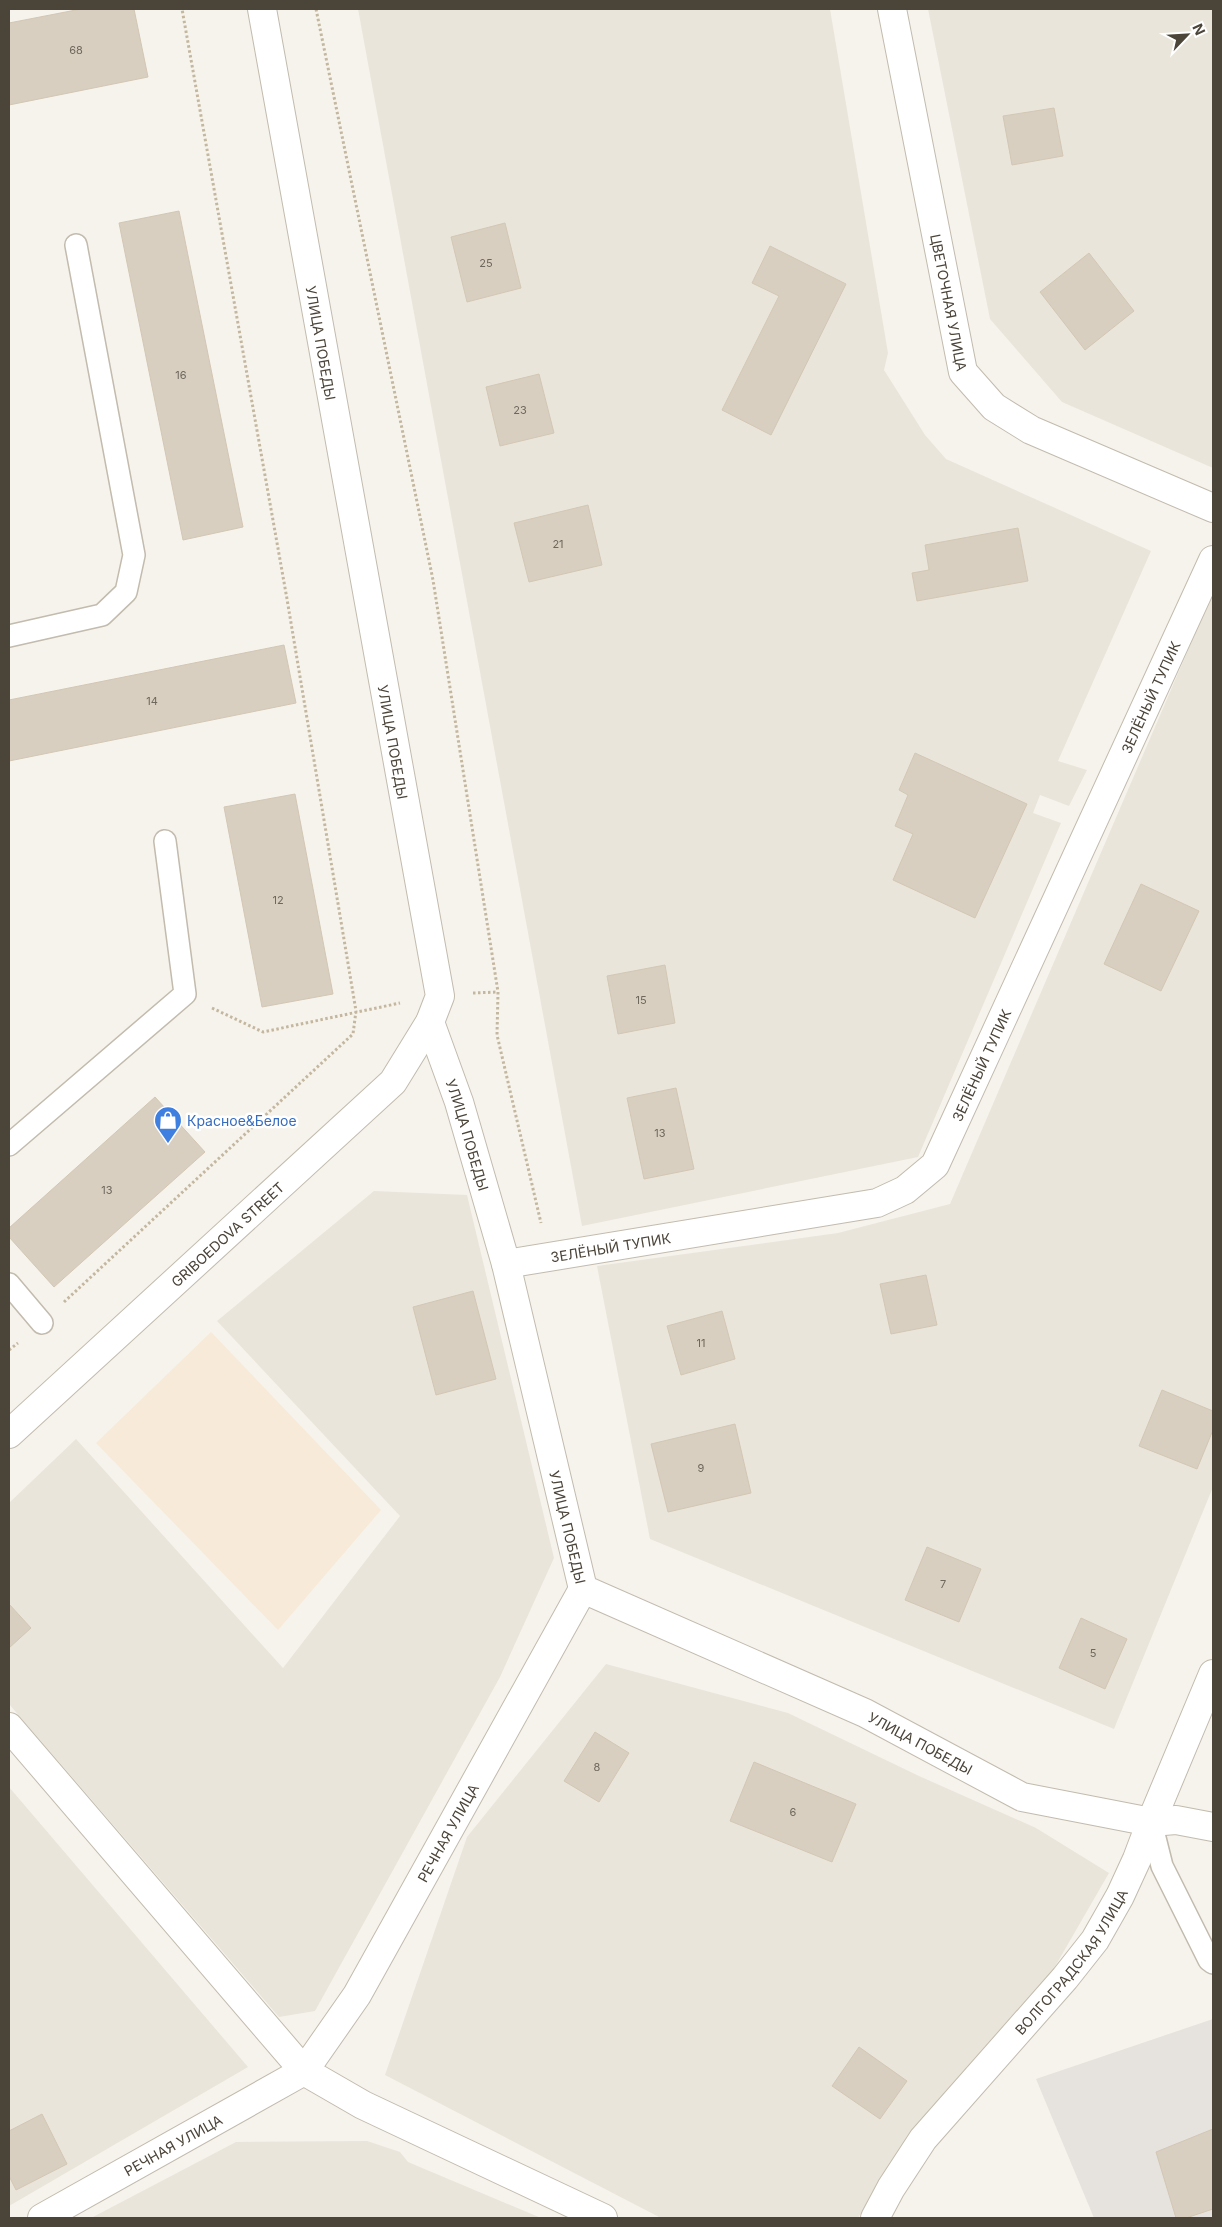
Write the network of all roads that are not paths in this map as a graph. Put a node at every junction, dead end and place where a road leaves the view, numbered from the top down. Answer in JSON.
{"nodes":[{"id":1,"x":262,"y":9,"type":"edge"},
{"id":2,"x":892,"y":9,"type":"edge"},
{"id":3,"x":76,"y":245,"type":"dead end"},
{"id":4,"x":1213,"y":508,"type":"edge"},
{"id":5,"x":1213,"y":560,"type":"edge"},
{"id":6,"x":9,"y":636,"type":"edge"},
{"id":7,"x":165,"y":841,"type":"dead end"},
{"id":8,"x":430,"y":1022,"type":"junction"},
{"id":9,"x":9,"y":1145,"type":"edge"},
{"id":10,"x":506,"y":1264,"type":"junction"},
{"id":11,"x":9,"y":1284,"type":"edge"},
{"id":12,"x":42,"y":1323,"type":"road end"},
{"id":13,"x":9,"y":1434,"type":"edge"},
{"id":14,"x":583,"y":1590,"type":"junction"},
{"id":15,"x":1213,"y":1674,"type":"edge"},
{"id":16,"x":9,"y":1728,"type":"edge"},
{"id":17,"x":1151,"y":1822,"type":"junction"},
{"id":18,"x":1213,"y":1827,"type":"edge"},
{"id":19,"x":1213,"y":1963,"type":"edge"},
{"id":20,"x":304,"y":2071,"type":"junction"},
{"id":21,"x":42,"y":2218,"type":"edge"},
{"id":22,"x":603,"y":2218,"type":"edge"},
{"id":23,"x":875,"y":2218,"type":"edge"}],
"edges":[{"from":1,"to":8,"type":"street","name":"УЛИЦА ПОБЕДЫ"},
{"from":2,"to":4,"type":"street","name":"ЦВЕТОЧНАЯ УЛИЦА"},
{"from":3,"to":6,"type":"lane"},
{"from":5,"to":10,"type":"street","name":"ЗЕЛЁНЫЙ ТУПИК"},
{"from":7,"to":9,"type":"lane"},
{"from":8,"to":10,"type":"street","name":"УЛИЦА ПОБЕДЫ"},
{"from":8,"to":13,"type":"street","name":"GRIBOEDOVA STREET"},
{"from":10,"to":14,"type":"street","name":"УЛИЦА ПОБЕДЫ"},
{"from":11,"to":12,"type":"lane"},
{"from":14,"to":17,"type":"street","name":"УЛИЦА ПОБЕДЫ"},
{"from":14,"to":20,"type":"street","name":"РЕЧНАЯ УЛИЦА"},
{"from":15,"to":17,"type":"street","name":"ВОЛГОГРАДСКАЯ УЛИЦА"},
{"from":16,"to":20,"type":"street"},
{"from":17,"to":18,"type":"street","name":"УЛИЦА ПОБЕДЫ"},
{"from":17,"to":19,"type":"lane"},
{"from":17,"to":23,"type":"street","name":"ВОЛГОГРАДСКАЯ УЛИЦА"},
{"from":20,"to":21,"type":"street","name":"РЕЧНАЯ УЛИЦА"},
{"from":20,"to":22,"type":"street"}]}
